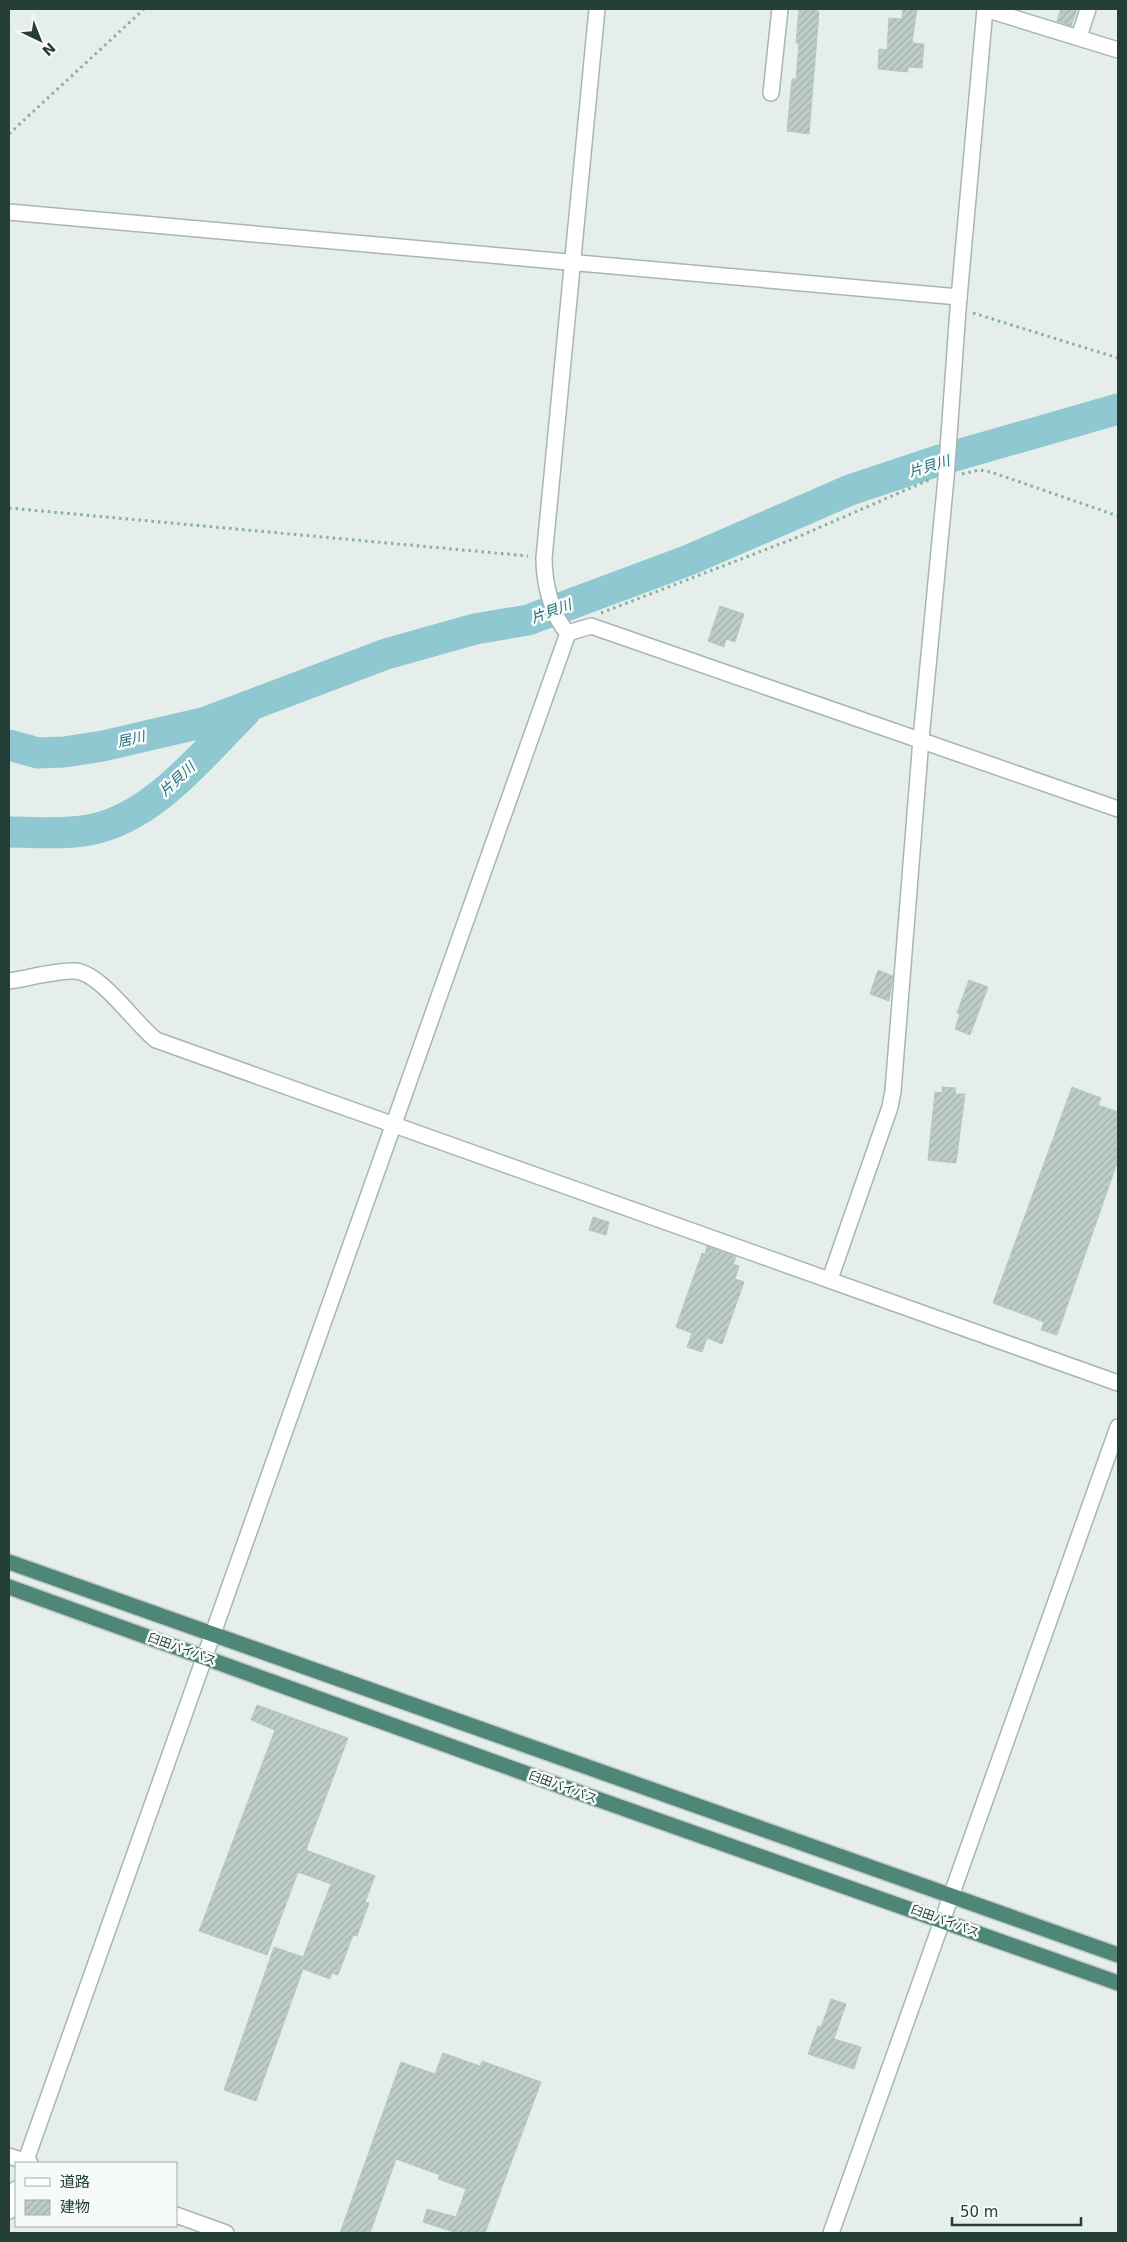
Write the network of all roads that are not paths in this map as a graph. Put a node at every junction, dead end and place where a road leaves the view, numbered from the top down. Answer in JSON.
{"nodes":[{"id":1,"x":597,"y":9,"type":"edge"},
{"id":2,"x":780,"y":9,"type":"edge"},
{"id":3,"x":1088,"y":9,"type":"edge"},
{"id":4,"x":1078,"y":37,"type":"junction"},
{"id":5,"x":1118,"y":50,"type":"edge"},
{"id":6,"x":771,"y":93,"type":"dead end"},
{"id":7,"x":9,"y":212,"type":"edge"},
{"id":8,"x":573,"y":264,"type":"junction"},
{"id":9,"x":958,"y":303,"type":"junction"},
{"id":10,"x":564,"y":629,"type":"junction"},
{"id":11,"x":921,"y":739,"type":"junction"},
{"id":12,"x":1118,"y":809,"type":"edge"},
{"id":13,"x":9,"y":981,"type":"edge"},
{"id":14,"x":394,"y":1124,"type":"junction"},
{"id":15,"x":830,"y":1280,"type":"junction"},
{"id":16,"x":1118,"y":1383,"type":"edge"},
{"id":17,"x":1118,"y":1427,"type":"edge"},
{"id":18,"x":9,"y":1562,"type":"edge"},
{"id":19,"x":9,"y":1587,"type":"edge"},
{"id":20,"x":212,"y":1634,"type":"junction"},
{"id":21,"x":204,"y":1657,"type":"junction"},
{"id":22,"x":951,"y":1896,"type":"junction"},
{"id":23,"x":942,"y":1920,"type":"junction"},
{"id":24,"x":1118,"y":1955,"type":"edge"},
{"id":25,"x":1118,"y":1983,"type":"edge"},
{"id":26,"x":9,"y":2156,"type":"edge"},
{"id":27,"x":24,"y":2162,"type":"edge"},
{"id":28,"x":27,"y":2162,"type":"edge"},
{"id":29,"x":15,"y":2193,"type":"edge"},
{"id":30,"x":9,"y":2211,"type":"edge"},
{"id":31,"x":178,"y":2216,"type":"edge"},
{"id":32,"x":226,"y":2233,"type":"edge"},
{"id":33,"x":831,"y":2233,"type":"edge"}],
"edges":[{"from":1,"to":8,"type":"street"},
{"from":2,"to":6,"type":"street"},
{"from":3,"to":4,"type":"street"},
{"from":4,"to":5,"type":"street"},
{"from":4,"to":9,"type":"street"},
{"from":7,"to":8,"type":"street"},
{"from":8,"to":9,"type":"street"},
{"from":8,"to":10,"type":"street"},
{"from":9,"to":11,"type":"street"},
{"from":10,"to":11,"type":"street"},
{"from":10,"to":14,"type":"street"},
{"from":11,"to":12,"type":"street"},
{"from":11,"to":15,"type":"street"},
{"from":13,"to":14,"type":"street"},
{"from":14,"to":15,"type":"street"},
{"from":14,"to":20,"type":"street"},
{"from":15,"to":16,"type":"street"},
{"from":17,"to":22,"type":"street"},
{"from":18,"to":20,"type":"highway","name":"臼田バイパス"},
{"from":19,"to":21,"type":"highway","name":"臼田バイパス"},
{"from":20,"to":21,"type":"street"},
{"from":20,"to":22,"type":"highway","name":"臼田バイパス"},
{"from":21,"to":23,"type":"highway","name":"臼田バイパス"},
{"from":21,"to":28,"type":"street"},
{"from":22,"to":23,"type":"street"},
{"from":22,"to":24,"type":"highway","name":"臼田バイパス"},
{"from":23,"to":25,"type":"highway","name":"臼田バイパス"},
{"from":23,"to":33,"type":"street"},
{"from":26,"to":27,"type":"street"},
{"from":29,"to":30,"type":"street"},
{"from":31,"to":32,"type":"street"}]}
